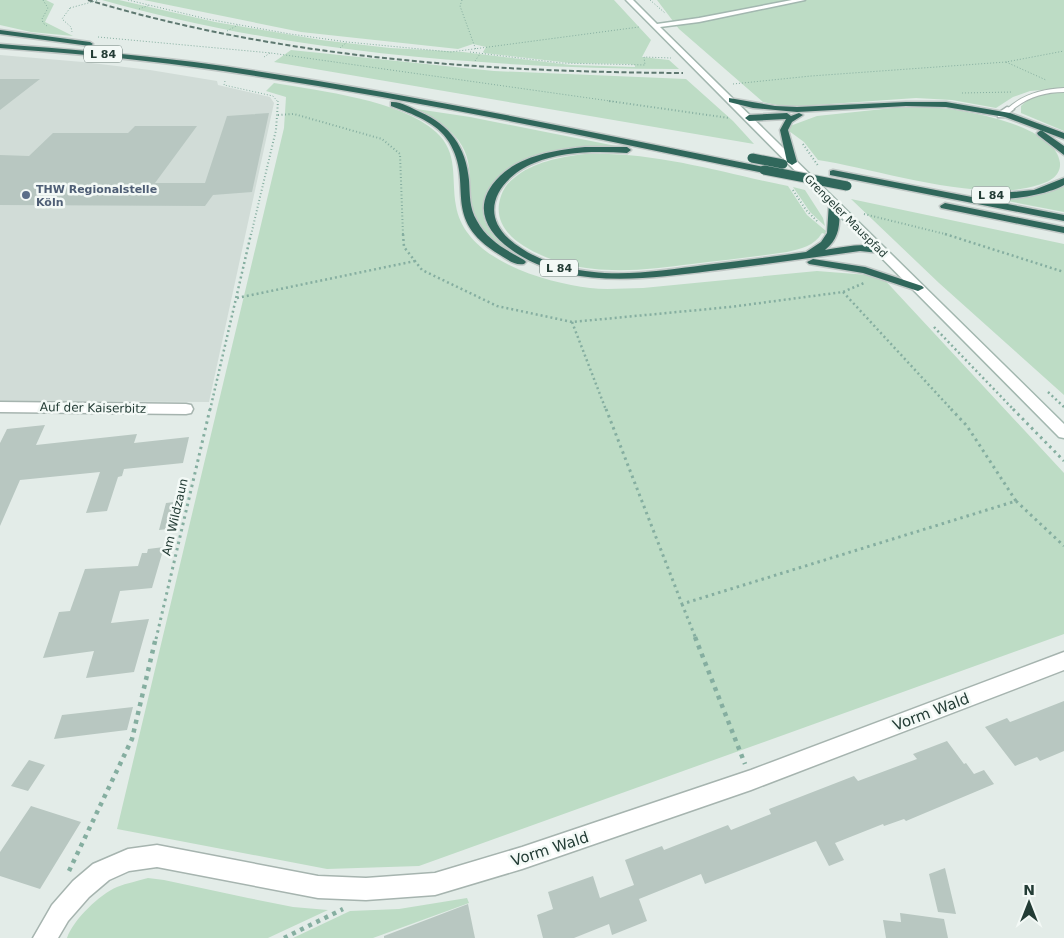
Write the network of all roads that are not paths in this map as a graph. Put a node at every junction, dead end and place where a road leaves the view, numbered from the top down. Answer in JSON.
{"nodes":[{"id":1,"x":629,"y":0,"type":"edge"},
{"id":2,"x":802,"y":0,"type":"edge"},
{"id":3,"x":646,"y":17,"type":"junction"},
{"id":4,"x":699,"y":20,"type":"junction"},
{"id":5,"x":656,"y":26,"type":"junction"},
{"id":6,"x":0,"y":32,"type":"edge"},
{"id":7,"x":0,"y":40,"type":"edge"},
{"id":8,"x":95,"y":44,"type":"dead end"},
{"id":9,"x":104,"y":46,"type":"dead end"},
{"id":10,"x":2,"y":47,"type":"edge"},
{"id":11,"x":121,"y":49,"type":"junction"},
{"id":12,"x":338,"y":86,"type":"junction"},
{"id":13,"x":1064,"y":90,"type":"edge"},
{"id":14,"x":732,"y":100,"type":"junction"},
{"id":15,"x":1010,"y":109,"type":"joint"},
{"id":16,"x":799,"y":112,"type":"junction"},
{"id":17,"x":1001,"y":115,"type":"junction"},
{"id":18,"x":749,"y":118,"type":"junction"},
{"id":19,"x":1064,"y":136,"type":"edge"},
{"id":20,"x":1064,"y":152,"type":"edge"},
{"id":21,"x":687,"y":155,"type":"junction"},
{"id":22,"x":792,"y":162,"type":"junction"},
{"id":23,"x":1064,"y":181,"type":"edge"},
{"id":24,"x":916,"y":190,"type":"junction"},
{"id":25,"x":834,"y":203,"type":"junction"},
{"id":26,"x":1062,"y":218,"type":"edge"},
{"id":27,"x":1064,"y":230,"type":"edge"},
{"id":28,"x":879,"y":250,"type":"junction"},
{"id":29,"x":802,"y":257,"type":"junction"},
{"id":30,"x":813,"y":262,"type":"junction"},
{"id":31,"x":918,"y":288,"type":"junction"},
{"id":32,"x":0,"y":407,"type":"edge"},
{"id":33,"x":186,"y":409,"type":"dead end"},
{"id":34,"x":1064,"y":432,"type":"edge"},
{"id":35,"x":1064,"y":661,"type":"edge"},
{"id":36,"x":45,"y":938,"type":"edge"}],
"edges":[{"from":1,"to":3,"type":"main road","name":"Grengeler Mauspfad"},
{"from":2,"to":4,"type":"main road"},
{"from":3,"to":4,"type":"main road"},
{"from":3,"to":5,"type":"main road","name":"Grengeler Mauspfad"},
{"from":4,"to":5,"type":"main road"},
{"from":5,"to":14,"type":"main road","name":"Grengeler Mauspfad"},
{"from":6,"to":8,"type":"highway"},
{"from":7,"to":11,"type":"highway","number":"L 84"},
{"from":9,"to":11,"type":"highway"},
{"from":10,"to":12,"type":"highway","number":"L 84"},
{"from":11,"to":24,"type":"highway","number":"L 84","bridge":true},
{"from":12,"to":21,"type":"highway","number":"L 84"},
{"from":12,"to":30,"type":"highway","number":"L 84"},
{"from":13,"to":15,"type":"lane"},
{"from":14,"to":16,"type":"highway"},
{"from":14,"to":18,"type":"main road","name":"Grengeler Mauspfad"},
{"from":15,"to":17,"type":"main road"},
{"from":16,"to":17,"type":"highway"},
{"from":16,"to":18,"type":"highway"},
{"from":16,"to":22,"type":"highway"},
{"from":17,"to":19,"type":"highway"},
{"from":17,"to":20,"type":"highway"},
{"from":18,"to":22,"type":"main road","name":"Grengeler Mauspfad"},
{"from":21,"to":27,"type":"highway","number":"L 84","bridge":true},
{"from":21,"to":29,"type":"highway","number":"L 84"},
{"from":22,"to":25,"type":"main road","name":"Grengeler Mauspfad"},
{"from":23,"to":24,"type":"highway","number":"L 84"},
{"from":24,"to":26,"type":"highway","number":"L 84"},
{"from":25,"to":28,"type":"main road","name":"Grengeler Mauspfad"},
{"from":25,"to":29,"type":"highway","number":"L 84"},
{"from":28,"to":29,"type":"highway","number":"L 84"},
{"from":28,"to":30,"type":"highway","number":"L 84"},
{"from":28,"to":31,"type":"main road","name":"Grengeler Mauspfad"},
{"from":30,"to":31,"type":"highway","number":"L 84"},
{"from":31,"to":34,"type":"main road","name":"Grengeler Mauspfad"},
{"from":32,"to":33,"type":"main road","name":"Auf der Kaiserbitz"},
{"from":35,"to":36,"type":"main road","name":"Vorm Wald"}]}
